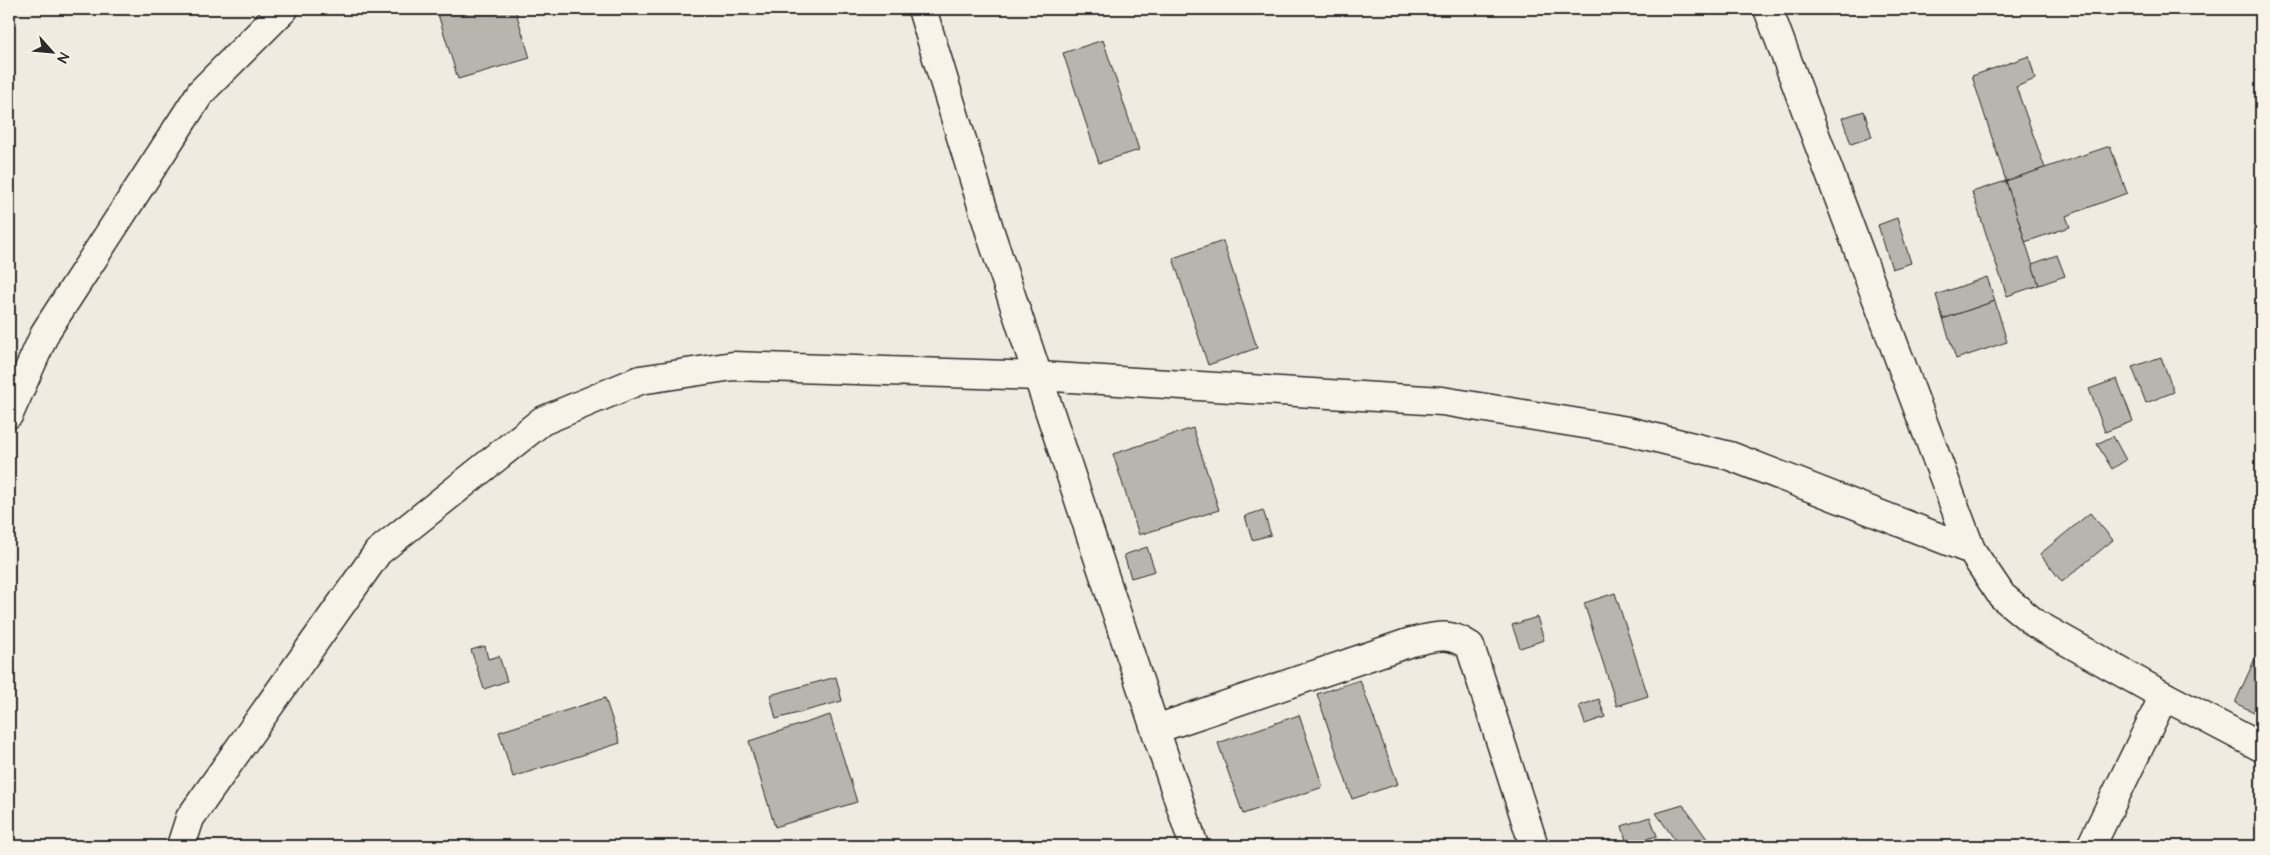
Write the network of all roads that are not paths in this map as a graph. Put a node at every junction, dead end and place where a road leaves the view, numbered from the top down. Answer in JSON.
{"nodes":[{"id":1,"x":284,"y":9,"type":"edge"},
{"id":2,"x":922,"y":9,"type":"edge"},
{"id":3,"x":1768,"y":9,"type":"edge"},
{"id":4,"x":1038,"y":376,"type":"junction"},
{"id":5,"x":9,"y":414,"type":"edge"},
{"id":6,"x":1971,"y":550,"type":"junction"},
{"id":7,"x":2164,"y":696,"type":"junction"},
{"id":8,"x":1156,"y":729,"type":"junction"},
{"id":9,"x":2261,"y":747,"type":"edge"},
{"id":10,"x":181,"y":846,"type":"edge"},
{"id":11,"x":1194,"y":846,"type":"edge"},
{"id":12,"x":1534,"y":846,"type":"edge"},
{"id":13,"x":2090,"y":846,"type":"edge"}],
"edges":[{"from":1,"to":5,"type":"street"},
{"from":2,"to":4,"type":"street"},
{"from":3,"to":6,"type":"street"},
{"from":4,"to":6,"type":"street"},
{"from":4,"to":8,"type":"street"},
{"from":4,"to":10,"type":"street"},
{"from":6,"to":7,"type":"street"},
{"from":7,"to":9,"type":"street"},
{"from":7,"to":13,"type":"street"},
{"from":8,"to":11,"type":"street"},
{"from":8,"to":12,"type":"street"}]}
